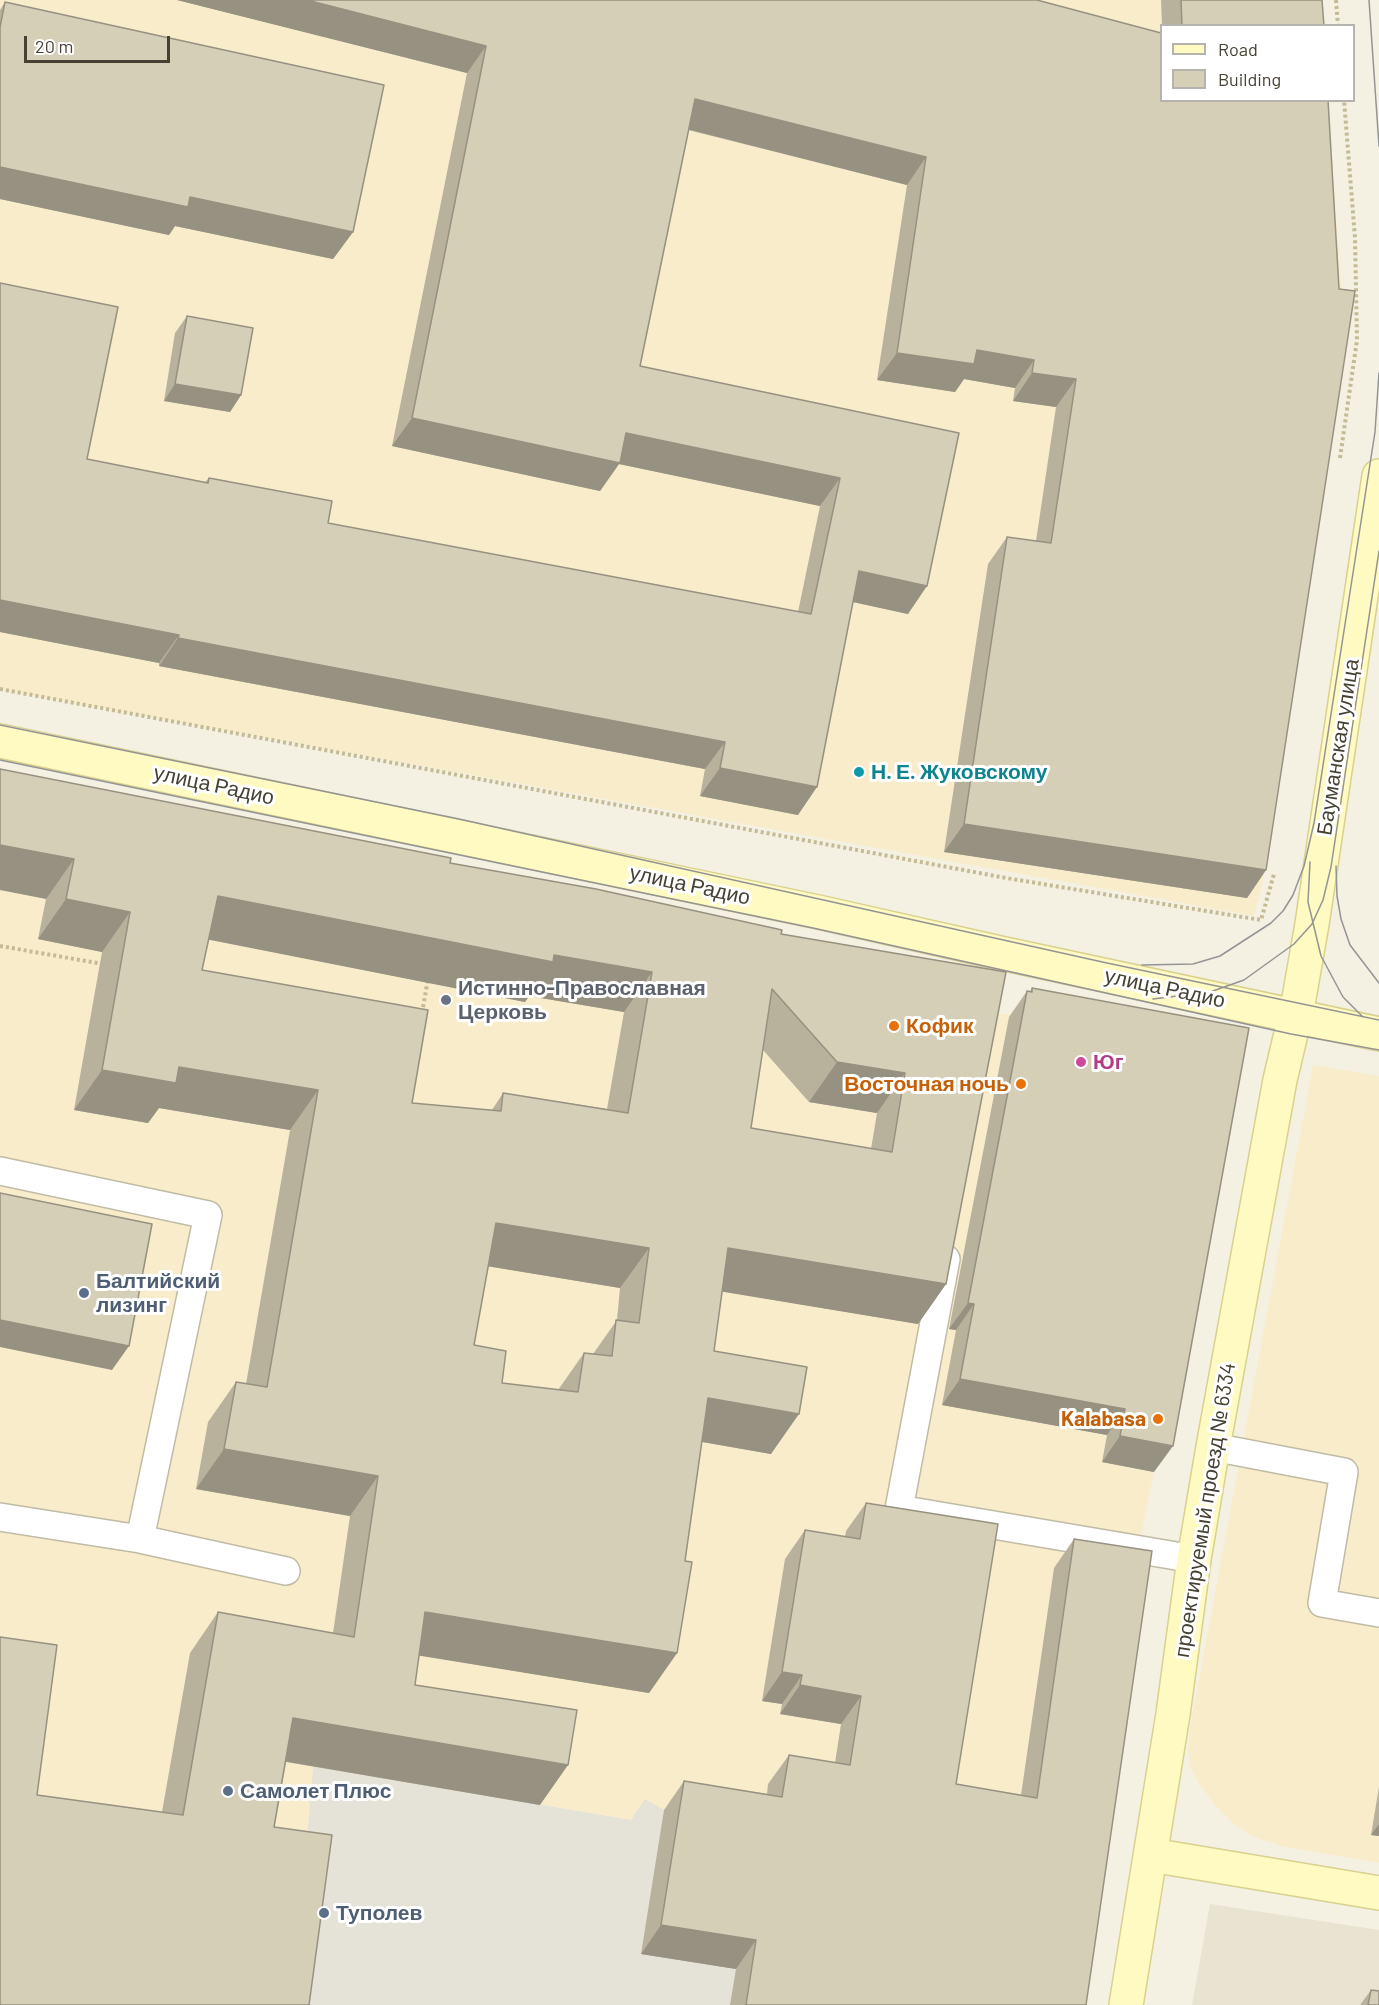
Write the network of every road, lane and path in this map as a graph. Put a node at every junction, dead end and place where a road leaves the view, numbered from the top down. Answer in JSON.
{"nodes":[{"id":1,"x":1336,"y":0,"type":"edge"},
{"id":2,"x":1338,"y":24,"type":"edge"},
{"id":3,"x":1344,"y":102,"type":"edge"},
{"id":4,"x":1338,"y":469,"type":"dead end"},
{"id":5,"x":1379,"y":476,"type":"edge"},
{"id":6,"x":0,"y":689,"type":"edge"},
{"id":7,"x":0,"y":741,"type":"edge"},
{"id":8,"x":1276,"y":866,"type":"dead end"},
{"id":9,"x":0,"y":946,"type":"edge"},
{"id":10,"x":105,"y":964,"type":"edge"},
{"id":11,"x":429,"y":975,"type":"edge"},
{"id":12,"x":1295,"y":1017,"type":"junction"},
{"id":13,"x":421,"y":1019,"type":"edge"},
{"id":14,"x":1379,"y":1034,"type":"edge"},
{"id":15,"x":0,"y":1171,"type":"edge"},
{"id":16,"x":950,"y":1238,"type":"edge"},
{"id":17,"x":1213,"y":1448,"type":"junction"},
{"id":18,"x":0,"y":1517,"type":"edge"},
{"id":19,"x":140,"y":1539,"type":"junction"},
{"id":20,"x":1194,"y":1559,"type":"junction"},
{"id":21,"x":286,"y":1571,"type":"dead end"},
{"id":22,"x":1379,"y":1613,"type":"edge"},
{"id":23,"x":1151,"y":1855,"type":"junction"},
{"id":24,"x":1379,"y":1893,"type":"edge"},
{"id":25,"x":1126,"y":2005,"type":"edge"}],
"edges":[{"from":1,"to":2,"type":"path"},
{"from":3,"to":4,"type":"path"},
{"from":5,"to":12,"type":"street","name":"Бауманская улица"},
{"from":6,"to":8,"type":"path"},
{"from":7,"to":12,"type":"street","name":"улица Радио"},
{"from":9,"to":10,"type":"path"},
{"from":11,"to":13,"type":"path"},
{"from":12,"to":14,"type":"street","name":"улица Радио"},
{"from":12,"to":17,"type":"street","name":"проектируемый проезд № 6334"},
{"from":15,"to":19,"type":"lane"},
{"from":16,"to":20,"type":"lane"},
{"from":17,"to":20,"type":"street","name":"проектируемый проезд № 6334"},
{"from":17,"to":22,"type":"lane"},
{"from":18,"to":19,"type":"lane"},
{"from":19,"to":21,"type":"lane"},
{"from":20,"to":23,"type":"street","name":"проектируемый проезд № 6334"},
{"from":23,"to":24,"type":"street"},
{"from":23,"to":25,"type":"street","name":"проектируемый проезд № 6334"}]}
